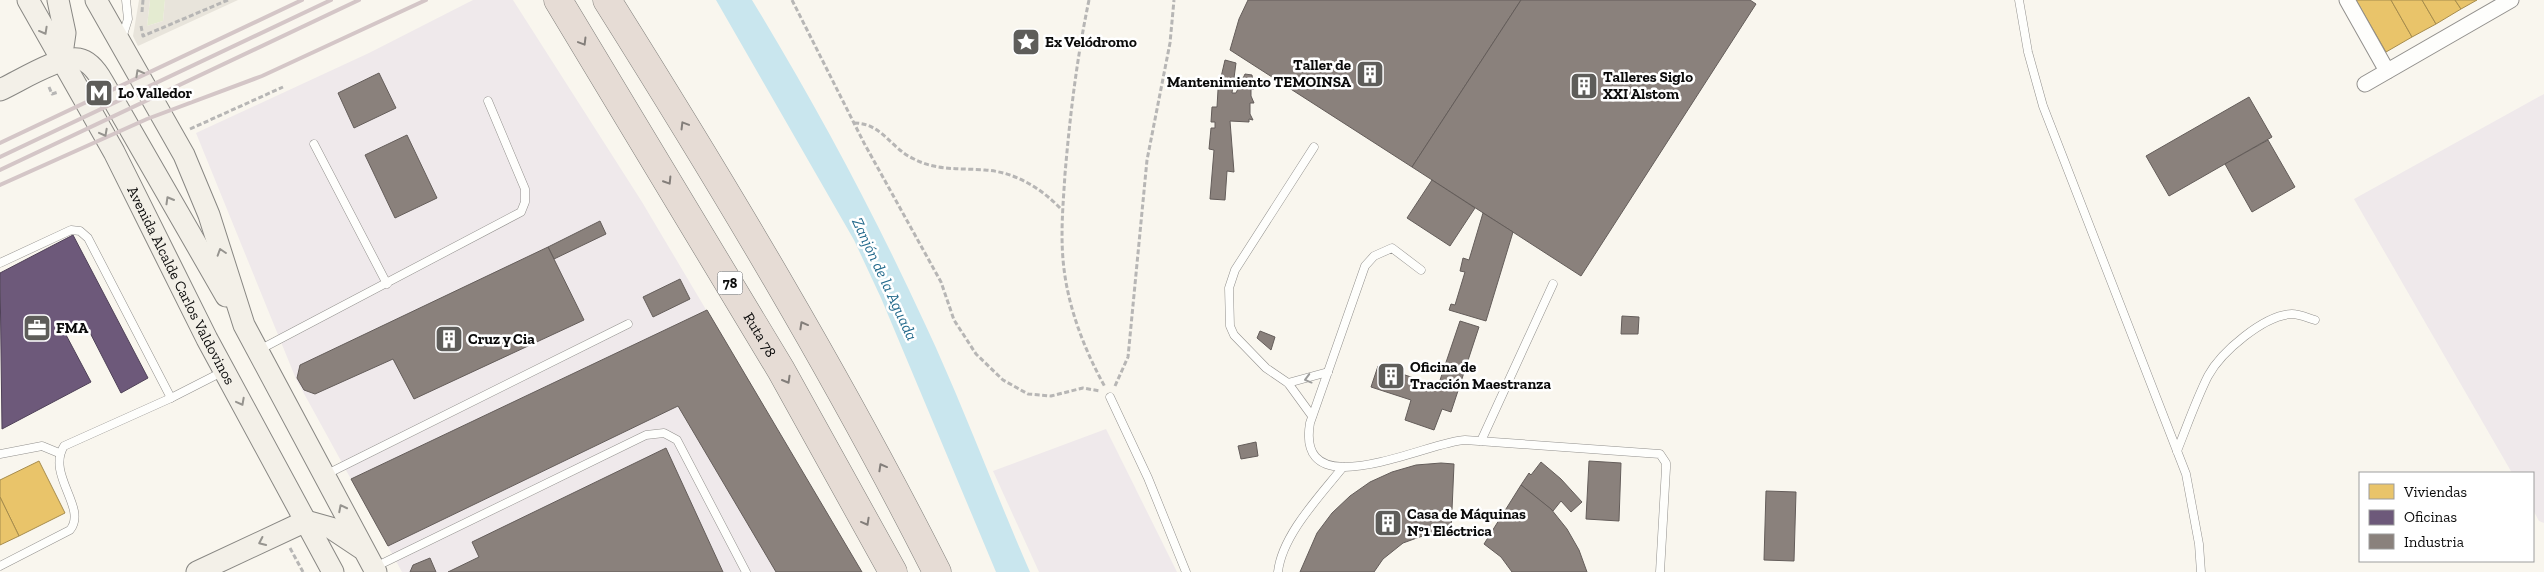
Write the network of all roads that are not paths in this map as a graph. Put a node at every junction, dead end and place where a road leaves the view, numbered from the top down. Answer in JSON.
{"nodes":[{"id":1,"x":28,"y":0,"type":"edge"},
{"id":2,"x":58,"y":0,"type":"edge"},
{"id":3,"x":96,"y":0,"type":"edge"},
{"id":4,"x":126,"y":0,"type":"edge"},
{"id":5,"x":558,"y":0,"type":"edge"},
{"id":6,"x":607,"y":0,"type":"edge"},
{"id":7,"x":2019,"y":0,"type":"edge"},
{"id":8,"x":2347,"y":0,"type":"edge"},
{"id":9,"x":2511,"y":0,"type":"edge"},
{"id":10,"x":121,"y":40,"type":"junction"},
{"id":11,"x":61,"y":61,"type":"junction"},
{"id":12,"x":2387,"y":71,"type":"junction"},
{"id":13,"x":2365,"y":84,"type":"dead end"},
{"id":14,"x":0,"y":90,"type":"edge"},
{"id":15,"x":488,"y":101,"type":"dead end"},
{"id":16,"x":314,"y":144,"type":"dead end"},
{"id":17,"x":1314,"y":147,"type":"dead end"},
{"id":18,"x":0,"y":262,"type":"edge"},
{"id":19,"x":1421,"y":270,"type":"dead end"},
{"id":20,"x":387,"y":284,"type":"junction"},
{"id":21,"x":1553,"y":284,"type":"dead end"},
{"id":22,"x":2315,"y":320,"type":"dead end"},
{"id":23,"x":628,"y":324,"type":"dead end"},
{"id":24,"x":244,"y":325,"type":"junction"},
{"id":25,"x":258,"y":351,"type":"junction"},
{"id":26,"x":224,"y":371,"type":"junction"},
{"id":27,"x":1328,"y":372,"type":"junction"},
{"id":28,"x":1288,"y":383,"type":"junction"},
{"id":29,"x":1110,"y":397,"type":"road end"},
{"id":30,"x":171,"y":398,"type":"junction"},
{"id":31,"x":1312,"y":416,"type":"junction"},
{"id":32,"x":1481,"y":441,"type":"junction"},
{"id":33,"x":2177,"y":451,"type":"junction"},
{"id":34,"x":60,"y":453,"type":"junction"},
{"id":35,"x":0,"y":454,"type":"edge"},
{"id":36,"x":1343,"y":467,"type":"junction"},
{"id":37,"x":325,"y":475,"type":"junction"},
{"id":38,"x":306,"y":521,"type":"junction"},
{"id":39,"x":371,"y":564,"type":"edge"},
{"id":40,"x":0,"y":566,"type":"edge"},
{"id":41,"x":197,"y":572,"type":"edge"},
{"id":42,"x":333,"y":572,"type":"edge"},
{"id":43,"x":746,"y":572,"type":"edge"},
{"id":44,"x":893,"y":572,"type":"edge"},
{"id":45,"x":937,"y":572,"type":"edge"},
{"id":46,"x":1186,"y":572,"type":"edge"},
{"id":47,"x":1278,"y":572,"type":"edge"},
{"id":48,"x":1660,"y":572,"type":"edge"},
{"id":49,"x":2201,"y":572,"type":"edge"}],
"edges":[{"from":1,"to":11,"type":"main road","name":"Avenida Alcalde Carlos Valdovinos","one_way":true},
{"from":2,"to":11,"type":"main road"},
{"from":3,"to":10,"type":"main road"},
{"from":4,"to":10,"type":"lane"},
{"from":5,"to":44,"type":"highway","name":"Ruta 78","number":"78","one_way":true},
{"from":45,"to":6,"type":"highway","one_way":true},
{"from":7,"to":33,"type":"lane"},
{"from":8,"to":12,"type":"street"},
{"from":9,"to":12,"type":"street"},
{"from":24,"to":10,"type":"main road","one_way":true},
{"from":11,"to":14,"type":"main road"},
{"from":24,"to":11,"type":"main road","one_way":true},
{"from":11,"to":26,"type":"main road","name":"Avenida Alcalde Carlos Valdovinos","one_way":true},
{"from":12,"to":13,"type":"street"},
{"from":15,"to":20,"type":"lane"},
{"from":16,"to":20,"type":"lane"},
{"from":17,"to":28,"type":"lane"},
{"from":18,"to":30,"type":"lane"},
{"from":19,"to":27,"type":"lane"},
{"from":20,"to":25,"type":"lane"},
{"from":21,"to":32,"type":"lane"},
{"from":22,"to":33,"type":"lane"},
{"from":23,"to":37,"type":"lane"},
{"from":24,"to":25,"type":"main road"},
{"from":25,"to":37,"type":"main road"},
{"from":26,"to":30,"type":"lane"},
{"from":26,"to":38,"type":"main road","name":"Avenida Alcalde Carlos Valdovinos","one_way":true},
{"from":27,"to":28,"type":"lane","one_way":true},
{"from":27,"to":31,"type":"lane"},
{"from":28,"to":31,"type":"lane"},
{"from":29,"to":46,"type":"lane"},
{"from":30,"to":34,"type":"lane"},
{"from":31,"to":36,"type":"lane"},
{"from":32,"to":36,"type":"lane"},
{"from":32,"to":48,"type":"lane"},
{"from":33,"to":49,"type":"lane"},
{"from":34,"to":35,"type":"lane"},
{"from":34,"to":40,"type":"lane"},
{"from":36,"to":47,"type":"lane"},
{"from":39,"to":37,"type":"main road","one_way":true},
{"from":38,"to":39,"type":"main road"},
{"from":38,"to":41,"type":"main road","one_way":true},
{"from":38,"to":42,"type":"main road","name":"Avenida Alcalde Carlos Valdovinos"},
{"from":39,"to":43,"type":"lane"}]}
